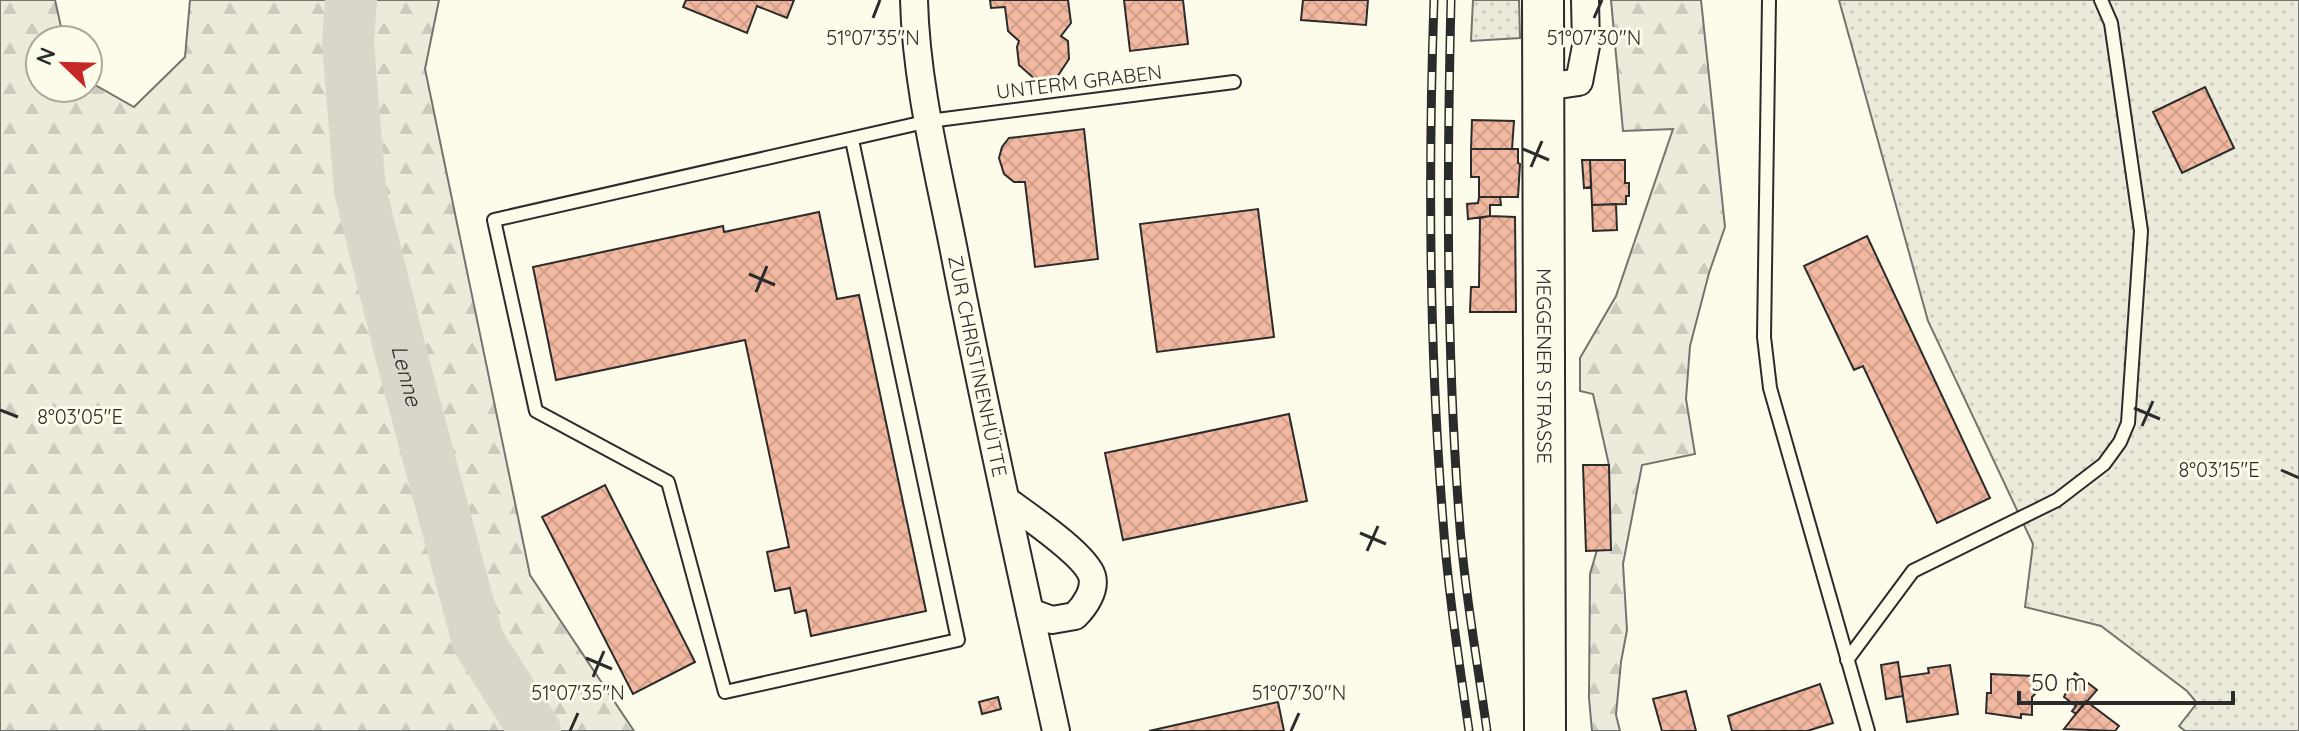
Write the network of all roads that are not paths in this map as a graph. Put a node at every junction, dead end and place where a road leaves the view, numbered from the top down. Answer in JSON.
{"nodes":[{"id":1,"x":914,"y":0,"type":"edge"},
{"id":2,"x":1543,"y":0,"type":"edge"},
{"id":3,"x":1585,"y":0,"type":"edge"},
{"id":4,"x":1769,"y":0,"type":"edge"},
{"id":5,"x":2101,"y":0,"type":"edge"},
{"id":6,"x":1234,"y":82,"type":"dead end"},
{"id":7,"x":1545,"y":87,"type":"junction"},
{"id":8,"x":929,"y":121,"type":"junction"},
{"id":9,"x":852,"y":140,"type":"junction"},
{"id":10,"x":1006,"y":500,"type":"junction"},
{"id":11,"x":1030,"y":612,"type":"junction"},
{"id":12,"x":1847,"y":660,"type":"junction"},
{"id":13,"x":1056,"y":731,"type":"edge"},
{"id":14,"x":1545,"y":731,"type":"edge"},
{"id":15,"x":1868,"y":731,"type":"edge"}],
"edges":[{"from":1,"to":8,"type":"street","name":"ZUR CHRISTINENHÜTTE"},
{"from":2,"to":7,"type":"main road","name":"MEGGENER STRASSE"},
{"from":3,"to":7,"type":"street"},
{"from":4,"to":12,"type":"lane"},
{"from":5,"to":12,"type":"lane"},
{"from":6,"to":8,"type":"lane","name":"UNTERM GRABEN"},
{"from":7,"to":14,"type":"main road","name":"MEGGENER STRASSE"},
{"from":8,"to":9,"type":"lane","name":"UNTERM GRABEN"},
{"from":8,"to":10,"type":"street","name":"ZUR CHRISTINENHÜTTE"},
{"from":9,"to":9,"type":"lane","name":"UNTERM GRABEN"},
{"from":10,"to":11,"type":"street","name":"ZUR CHRISTINENHÜTTE"},
{"from":10,"to":11,"type":"street"},
{"from":11,"to":13,"type":"street","name":"ZUR CHRISTINENHÜTTE"},
{"from":12,"to":15,"type":"lane"}]}
